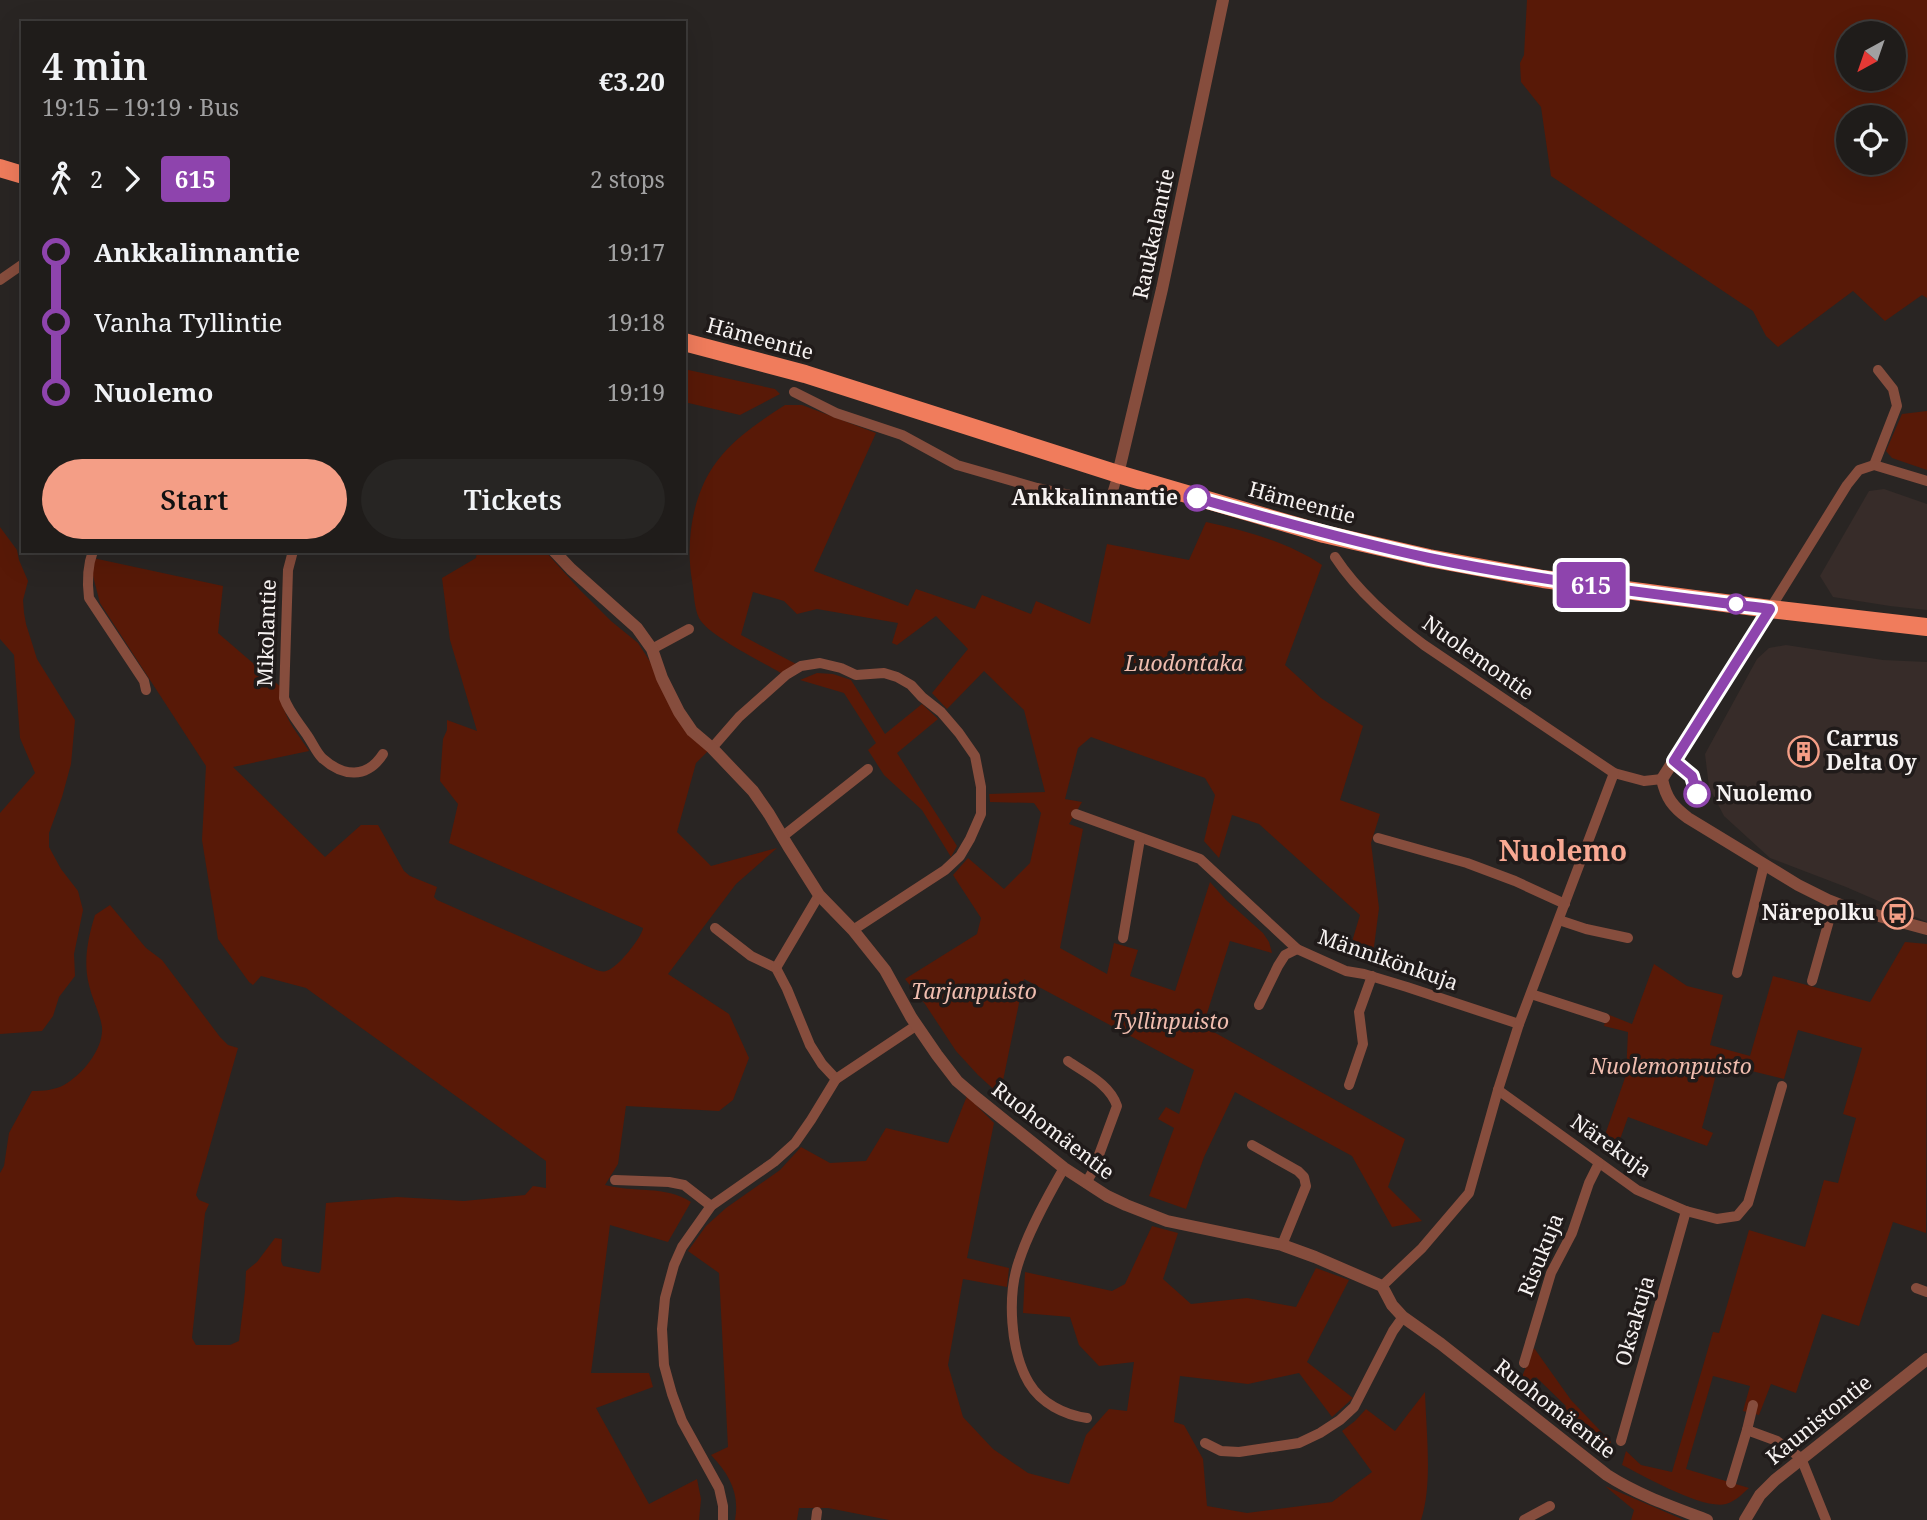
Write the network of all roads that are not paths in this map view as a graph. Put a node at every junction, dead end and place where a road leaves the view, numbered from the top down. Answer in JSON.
{"nodes":[{"id":1,"x":1223,"y":0,"type":"edge"},
{"id":2,"x":0,"y":168,"type":"edge"},
{"id":3,"x":21,"y":174,"type":"edge"},
{"id":4,"x":21,"y":265,"type":"edge"},
{"id":5,"x":0,"y":280,"type":"edge"},
{"id":6,"x":686,"y":343,"type":"edge"},
{"id":7,"x":1878,"y":370,"type":"dead end"},
{"id":8,"x":794,"y":392,"type":"dead end"},
{"id":9,"x":1874,"y":465,"type":"junction"},
{"id":10,"x":1118,"y":474,"type":"junction"},
{"id":11,"x":1927,"y":481,"type":"edge"},
{"id":12,"x":93,"y":553,"type":"edge"},
{"id":13,"x":292,"y":553,"type":"edge"},
{"id":14,"x":556,"y":553,"type":"edge"},
{"id":15,"x":1335,"y":557,"type":"dead end"},
{"id":16,"x":1770,"y":609,"type":"junction"},
{"id":17,"x":1927,"y":628,"type":"edge"},
{"id":18,"x":689,"y":629,"type":"dead end"},
{"id":19,"x":652,"y":649,"type":"junction"},
{"id":20,"x":146,"y":690,"type":"dead end"},
{"id":21,"x":712,"y":748,"type":"junction"},
{"id":22,"x":383,"y":754,"type":"dead end"},
{"id":23,"x":868,"y":769,"type":"dead end"},
{"id":24,"x":1614,"y":773,"type":"junction"},
{"id":25,"x":1662,"y":779,"type":"junction"},
{"id":26,"x":1076,"y":814,"type":"dead end"},
{"id":27,"x":782,"y":837,"type":"junction"},
{"id":28,"x":1378,"y":838,"type":"dead end"},
{"id":29,"x":1140,"y":839,"type":"junction"},
{"id":30,"x":1763,"y":865,"type":"junction"},
{"id":31,"x":819,"y":895,"type":"junction"},
{"id":32,"x":1835,"y":903,"type":"junction"},
{"id":33,"x":1565,"y":904,"type":"junction"},
{"id":34,"x":1559,"y":920,"type":"junction"},
{"id":35,"x":715,"y":928,"type":"dead end"},
{"id":36,"x":1927,"y":929,"type":"edge"},
{"id":37,"x":853,"y":930,"type":"junction"},
{"id":38,"x":1123,"y":938,"type":"dead end"},
{"id":39,"x":1628,"y":938,"type":"dead end"},
{"id":40,"x":1297,"y":949,"type":"junction"},
{"id":41,"x":776,"y":968,"type":"junction"},
{"id":42,"x":1737,"y":972,"type":"dead end"},
{"id":43,"x":1372,"y":976,"type":"junction"},
{"id":44,"x":1812,"y":981,"type":"dead end"},
{"id":45,"x":1531,"y":994,"type":"junction"},
{"id":46,"x":1259,"y":1005,"type":"dead end"},
{"id":47,"x":1605,"y":1018,"type":"dead end"},
{"id":48,"x":1519,"y":1024,"type":"junction"},
{"id":49,"x":916,"y":1025,"type":"junction"},
{"id":50,"x":1068,"y":1061,"type":"dead end"},
{"id":51,"x":836,"y":1079,"type":"junction"},
{"id":52,"x":1349,"y":1084,"type":"dead end"},
{"id":53,"x":1782,"y":1086,"type":"dead end"},
{"id":54,"x":1498,"y":1090,"type":"junction"},
{"id":55,"x":1252,"y":1145,"type":"dead end"},
{"id":56,"x":1599,"y":1163,"type":"junction"},
{"id":57,"x":1064,"y":1168,"type":"junction"},
{"id":58,"x":615,"y":1180,"type":"dead end"},
{"id":59,"x":1086,"y":1183,"type":"junction"},
{"id":60,"x":711,"y":1206,"type":"junction"},
{"id":61,"x":1686,"y":1211,"type":"junction"},
{"id":62,"x":1282,"y":1245,"type":"junction"},
{"id":63,"x":1382,"y":1286,"type":"junction"},
{"id":64,"x":1916,"y":1288,"type":"dead end"},
{"id":65,"x":1927,"y":1292,"type":"edge"},
{"id":66,"x":1403,"y":1317,"type":"junction"},
{"id":67,"x":1927,"y":1359,"type":"edge"},
{"id":68,"x":1524,"y":1363,"type":"dead end"},
{"id":69,"x":1753,"y":1405,"type":"dead end"},
{"id":70,"x":1087,"y":1418,"type":"dead end"},
{"id":71,"x":1747,"y":1430,"type":"junction"},
{"id":72,"x":1621,"y":1441,"type":"dead end"},
{"id":73,"x":1205,"y":1443,"type":"dead end"},
{"id":74,"x":1801,"y":1458,"type":"junction"},
{"id":75,"x":1731,"y":1483,"type":"dead end"},
{"id":76,"x":1550,"y":1507,"type":"dead end"},
{"id":77,"x":723,"y":1520,"type":"edge"},
{"id":78,"x":1524,"y":1520,"type":"edge"},
{"id":79,"x":1707,"y":1520,"type":"edge"},
{"id":80,"x":1745,"y":1520,"type":"edge"},
{"id":81,"x":1826,"y":1520,"type":"edge"}],
"edges":[{"from":1,"to":10,"type":"street","name":"Raukkalantie"},
{"from":2,"to":3,"type":"highway"},
{"from":4,"to":5,"type":"street"},
{"from":6,"to":10,"type":"highway","name":"Hämeentie"},
{"from":7,"to":9,"type":"street"},
{"from":8,"to":10,"type":"street"},
{"from":9,"to":11,"type":"street"},
{"from":9,"to":16,"type":"street"},
{"from":10,"to":16,"type":"highway","name":"Hämeentie"},
{"from":12,"to":20,"type":"street"},
{"from":13,"to":22,"type":"street","name":"Mikolantie"},
{"from":14,"to":19,"type":"street","name":"Ruohomäentie"},
{"from":15,"to":24,"type":"street","name":"Nuolemontie"},
{"from":16,"to":17,"type":"highway","name":"Hämeentie"},
{"from":16,"to":25,"type":"street"},
{"from":18,"to":19,"type":"street"},
{"from":19,"to":21,"type":"street","name":"Ruohomäentie"},
{"from":21,"to":27,"type":"street","name":"Ruohomäentie"},
{"from":21,"to":37,"type":"street"},
{"from":23,"to":27,"type":"street"},
{"from":24,"to":25,"type":"street"},
{"from":24,"to":33,"type":"street"},
{"from":25,"to":30,"type":"street"},
{"from":26,"to":29,"type":"street","name":"Männikönkuja"},
{"from":27,"to":31,"type":"street","name":"Ruohomäentie"},
{"from":28,"to":33,"type":"street"},
{"from":29,"to":38,"type":"street"},
{"from":29,"to":40,"type":"street","name":"Männikönkuja"},
{"from":30,"to":32,"type":"street"},
{"from":30,"to":42,"type":"street"},
{"from":31,"to":37,"type":"street","name":"Ruohomäentie"},
{"from":31,"to":41,"type":"street"},
{"from":32,"to":36,"type":"street"},
{"from":32,"to":44,"type":"street"},
{"from":33,"to":34,"type":"street"},
{"from":34,"to":39,"type":"street"},
{"from":34,"to":45,"type":"street"},
{"from":35,"to":41,"type":"street"},
{"from":37,"to":49,"type":"street","name":"Ruohomäentie"},
{"from":40,"to":43,"type":"street","name":"Männikönkuja"},
{"from":40,"to":46,"type":"street"},
{"from":41,"to":51,"type":"street"},
{"from":43,"to":48,"type":"street","name":"Männikönkuja"},
{"from":43,"to":52,"type":"street"},
{"from":45,"to":47,"type":"street"},
{"from":45,"to":48,"type":"street"},
{"from":48,"to":54,"type":"street"},
{"from":49,"to":51,"type":"street"},
{"from":49,"to":57,"type":"street","name":"Ruohomäentie"},
{"from":50,"to":59,"type":"street"},
{"from":51,"to":60,"type":"street"},
{"from":53,"to":61,"type":"street","name":"Närekuja"},
{"from":54,"to":56,"type":"street","name":"Närekuja"},
{"from":54,"to":63,"type":"street"},
{"from":55,"to":62,"type":"street"},
{"from":56,"to":61,"type":"street","name":"Närekuja"},
{"from":56,"to":68,"type":"street","name":"Risukuja"},
{"from":57,"to":59,"type":"street","name":"Ruohomäentie"},
{"from":57,"to":70,"type":"street"},
{"from":58,"to":60,"type":"street"},
{"from":59,"to":62,"type":"street","name":"Ruohomäentie"},
{"from":60,"to":77,"type":"street"},
{"from":61,"to":72,"type":"street","name":"Oksakuja"},
{"from":62,"to":63,"type":"street","name":"Ruohomäentie"},
{"from":63,"to":66,"type":"street","name":"Ruohomäentie"},
{"from":64,"to":65,"type":"street"},
{"from":66,"to":73,"type":"street"},
{"from":66,"to":79,"type":"street","name":"Ruohomäentie"},
{"from":67,"to":74,"type":"street","name":"Kaunistontie"},
{"from":69,"to":71,"type":"street"},
{"from":71,"to":74,"type":"street"},
{"from":71,"to":75,"type":"street"},
{"from":74,"to":80,"type":"street","name":"Kaunistontie"},
{"from":74,"to":81,"type":"street"},
{"from":76,"to":78,"type":"street"}]}
